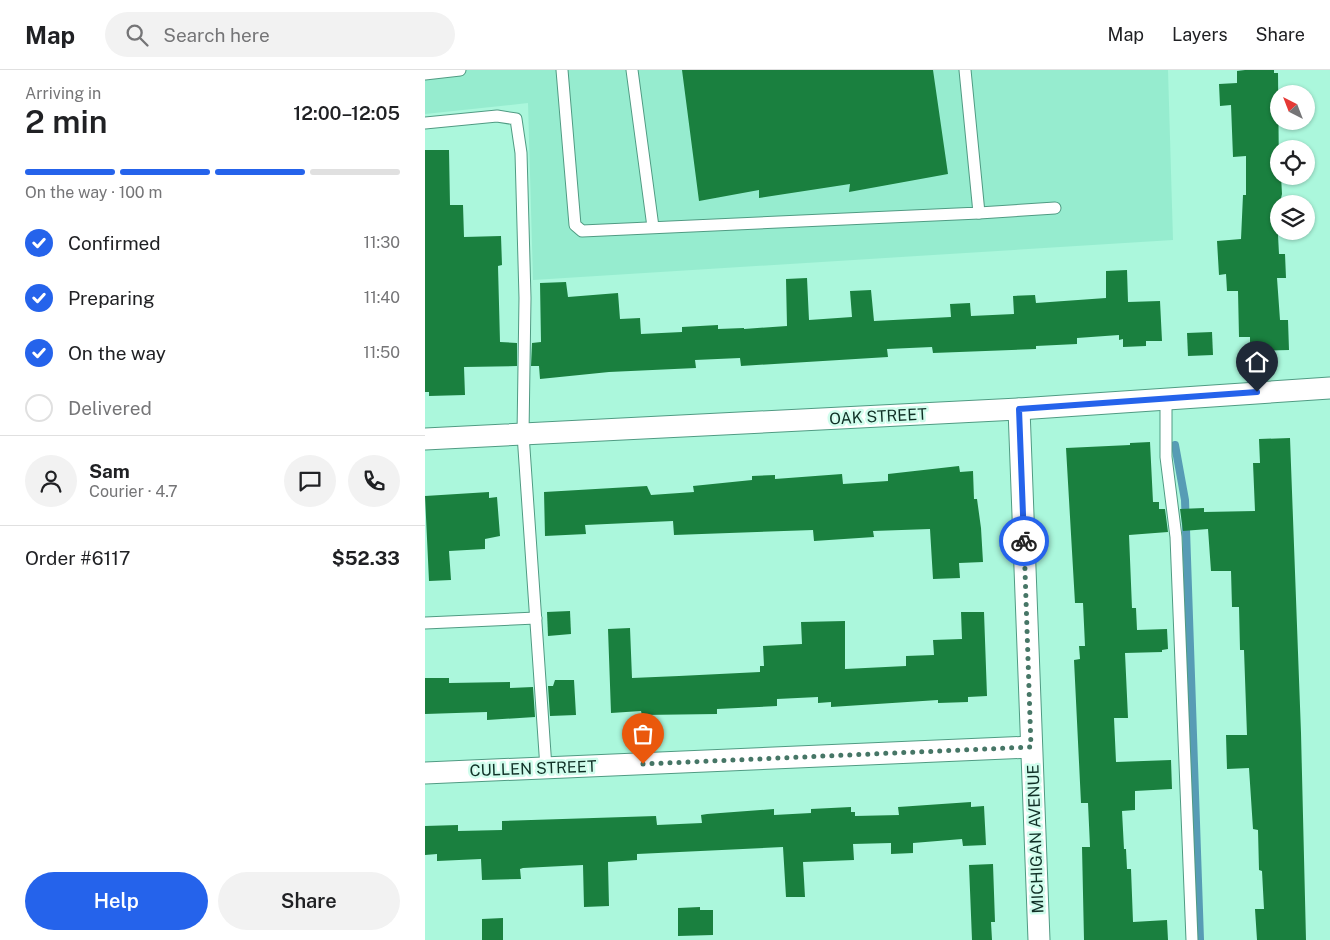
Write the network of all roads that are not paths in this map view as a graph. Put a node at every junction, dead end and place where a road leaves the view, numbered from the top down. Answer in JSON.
{"nodes":[{"id":1,"x":460,"y":70,"type":"edge"},
{"id":2,"x":562,"y":70,"type":"edge"},
{"id":3,"x":632,"y":70,"type":"edge"},
{"id":4,"x":965,"y":70,"type":"edge"},
{"id":5,"x":425,"y":74,"type":"edge"},
{"id":6,"x":425,"y":123,"type":"edge"},
{"id":7,"x":1055,"y":208,"type":"dead end"},
{"id":8,"x":979,"y":213,"type":"junction"},
{"id":9,"x":653,"y":226,"type":"junction"},
{"id":10,"x":1330,"y":388,"type":"edge"},
{"id":11,"x":1166,"y":399,"type":"junction"},
{"id":12,"x":1019,"y":409,"type":"junction"},
{"id":13,"x":523,"y":434,"type":"junction"},
{"id":14,"x":425,"y":439,"type":"edge"},
{"id":15,"x":536,"y":618,"type":"junction"},
{"id":16,"x":425,"y":622,"type":"edge"},
{"id":17,"x":1031,"y":747,"type":"junction"},
{"id":18,"x":546,"y":768,"type":"junction"},
{"id":19,"x":425,"y":773,"type":"edge"},
{"id":20,"x":1039,"y":940,"type":"edge"},
{"id":21,"x":1192,"y":940,"type":"edge"}],
"edges":[{"from":1,"to":5,"type":"lane"},
{"from":2,"to":9,"type":"lane"},
{"from":3,"to":9,"type":"lane"},
{"from":4,"to":8,"type":"lane"},
{"from":6,"to":13,"type":"lane"},
{"from":7,"to":8,"type":"lane"},
{"from":8,"to":9,"type":"lane"},
{"from":10,"to":11,"type":"street","name":"OAK STREET"},
{"from":11,"to":12,"type":"street","name":"OAK STREET"},
{"from":11,"to":21,"type":"lane"},
{"from":12,"to":13,"type":"street","name":"OAK STREET"},
{"from":12,"to":17,"type":"street","name":"MICHIGAN AVENUE"},
{"from":13,"to":14,"type":"street","name":"OAK STREET"},
{"from":13,"to":15,"type":"lane"},
{"from":15,"to":16,"type":"lane"},
{"from":15,"to":18,"type":"lane"},
{"from":17,"to":18,"type":"street","name":"CULLEN STREET"},
{"from":17,"to":20,"type":"street","name":"MICHIGAN AVENUE"},
{"from":18,"to":19,"type":"street","name":"CULLEN STREET"}]}
